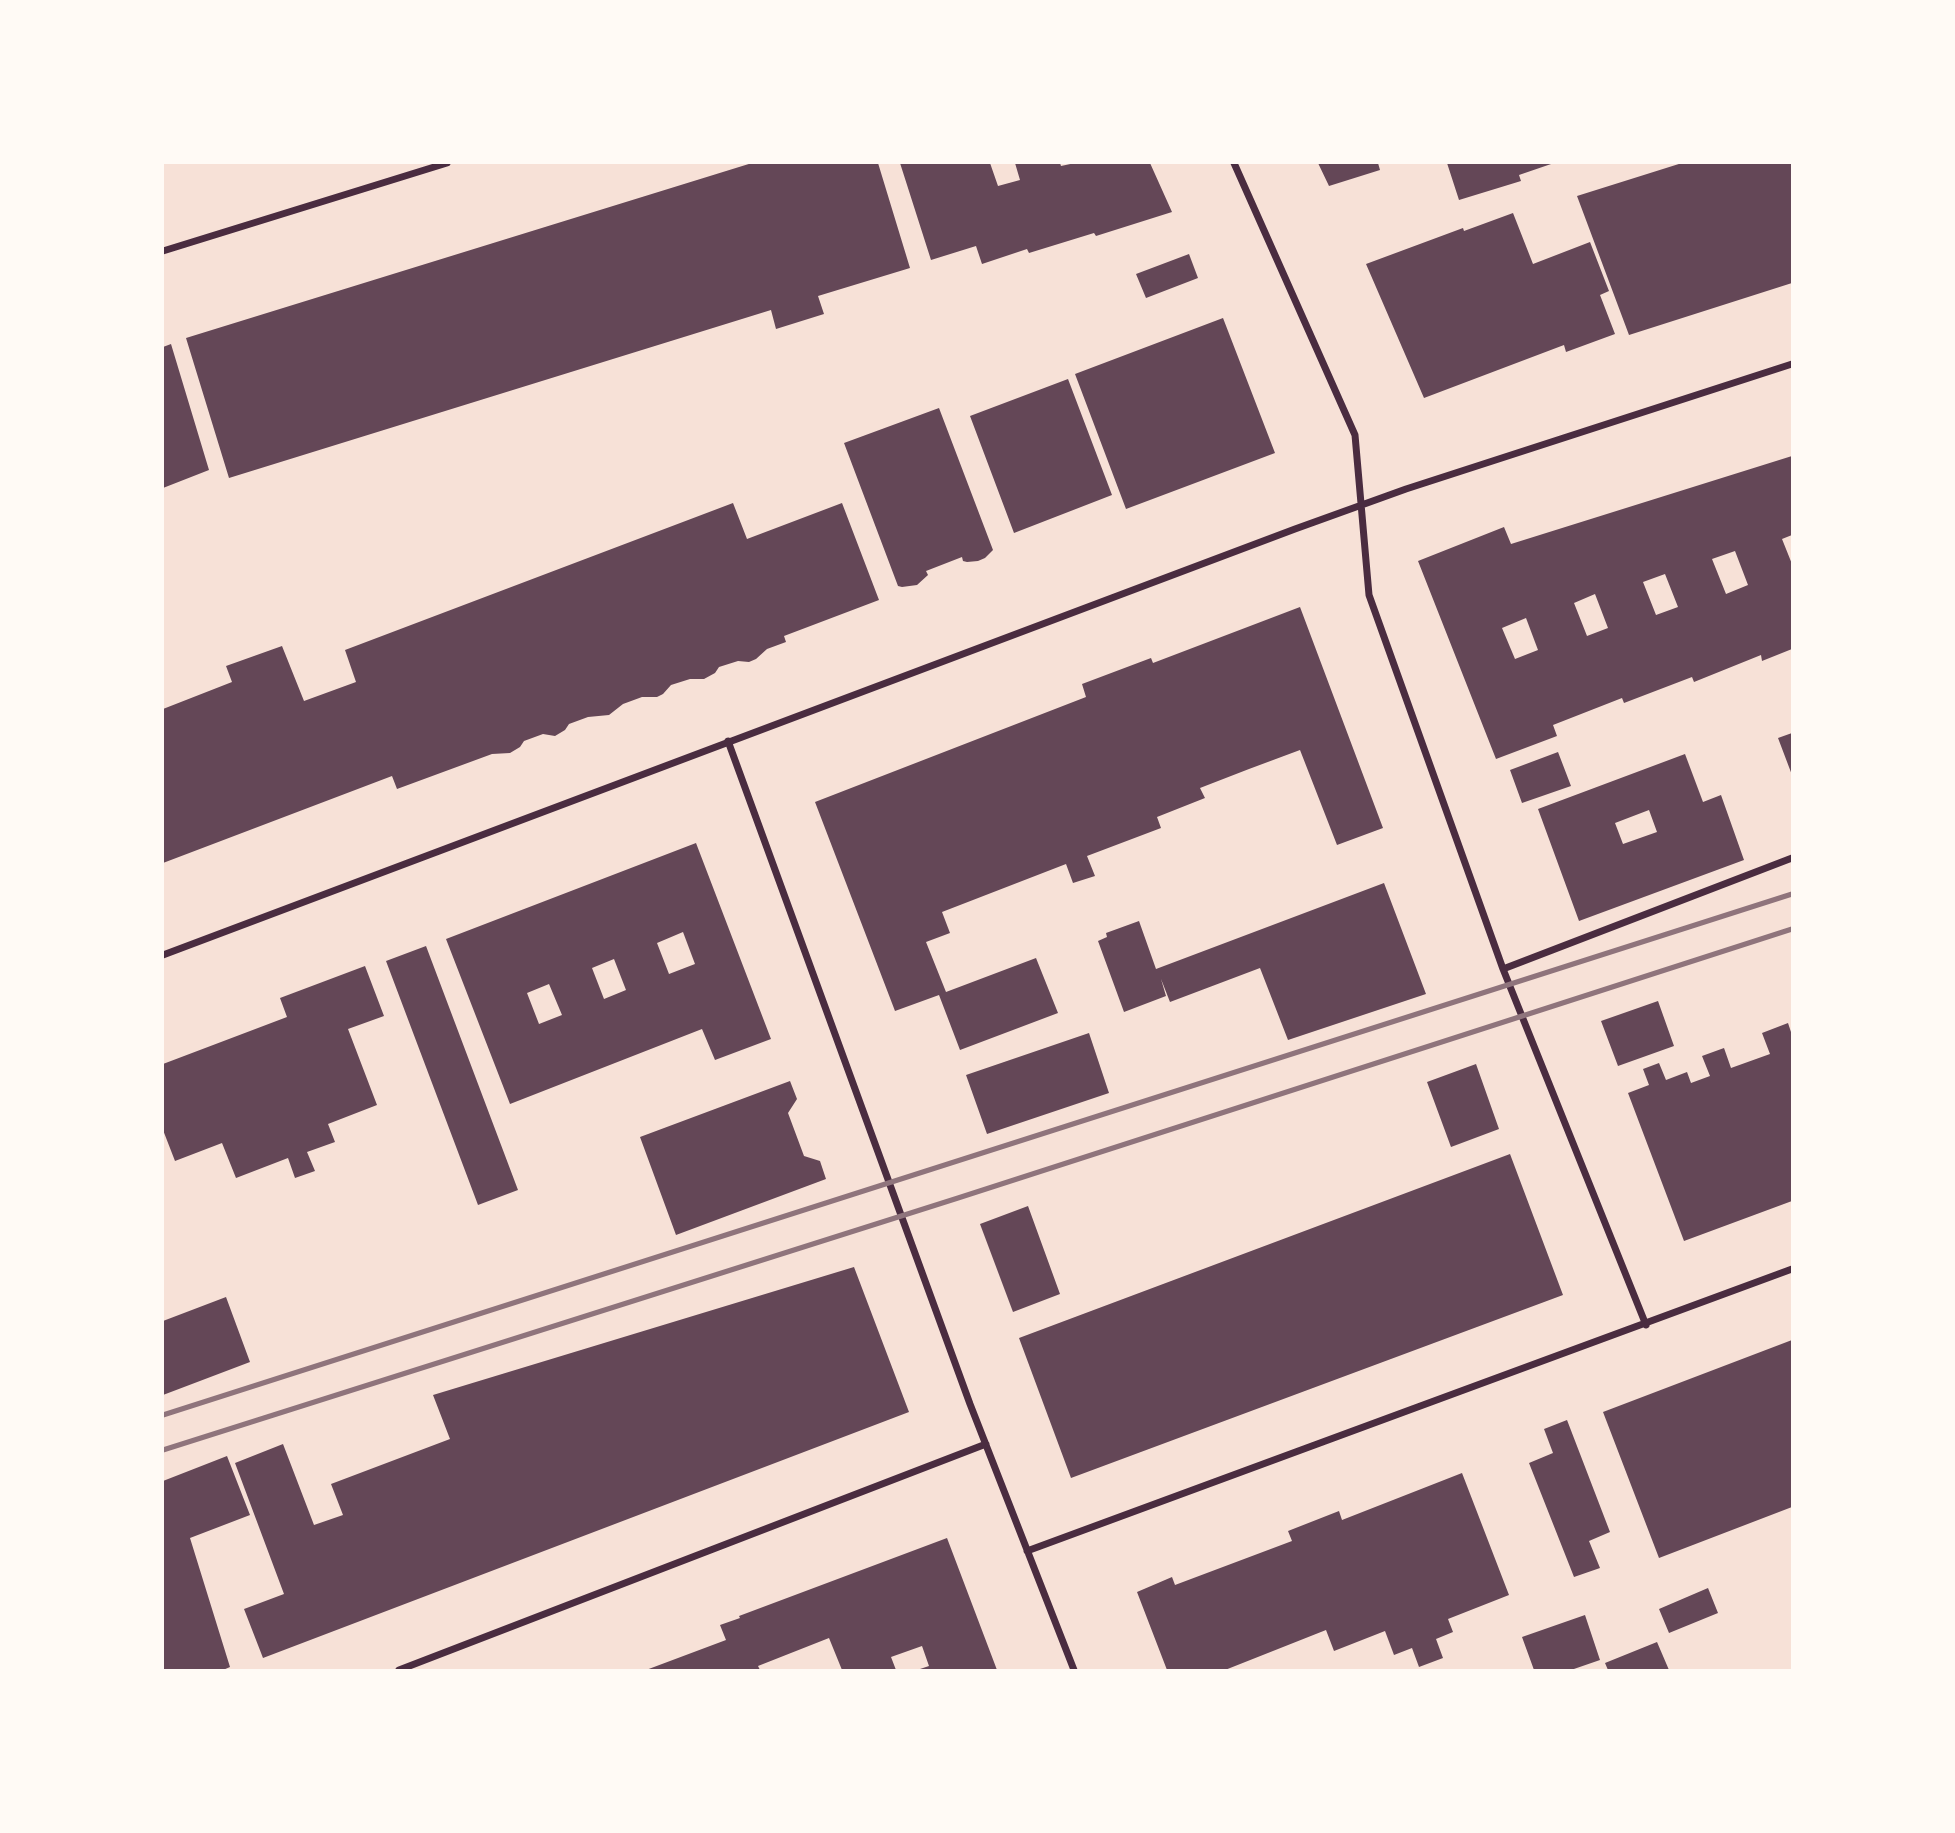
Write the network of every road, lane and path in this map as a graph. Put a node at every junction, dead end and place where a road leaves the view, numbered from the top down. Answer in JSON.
{"nodes":[{"id":1,"x":446,"y":163,"type":"edge"},
{"id":2,"x":1234,"y":163,"type":"edge"},
{"id":3,"x":163,"y":251,"type":"edge"},
{"id":4,"x":1792,"y":364,"type":"edge"},
{"id":5,"x":1361,"y":505,"type":"junction"},
{"id":6,"x":727,"y":741,"type":"junction"},
{"id":7,"x":1792,"y":858,"type":"edge"},
{"id":8,"x":163,"y":955,"type":"edge"},
{"id":9,"x":1503,"y":970,"type":"junction"},
{"id":10,"x":1792,"y":1269,"type":"edge"},
{"id":11,"x":1646,"y":1325,"type":"junction"},
{"id":12,"x":986,"y":1444,"type":"junction"},
{"id":13,"x":1027,"y":1551,"type":"junction"},
{"id":14,"x":399,"y":1670,"type":"edge"},
{"id":15,"x":1074,"y":1670,"type":"edge"}],
"edges":[{"from":1,"to":3,"type":"street"},
{"from":2,"to":5,"type":"street"},
{"from":4,"to":5,"type":"street"},
{"from":5,"to":6,"type":"street"},
{"from":5,"to":9,"type":"street"},
{"from":6,"to":8,"type":"street"},
{"from":6,"to":12,"type":"street"},
{"from":7,"to":9,"type":"street"},
{"from":9,"to":11,"type":"street"},
{"from":10,"to":11,"type":"street"},
{"from":11,"to":13,"type":"street"},
{"from":12,"to":13,"type":"street"},
{"from":12,"to":14,"type":"street"},
{"from":13,"to":15,"type":"street"}]}
